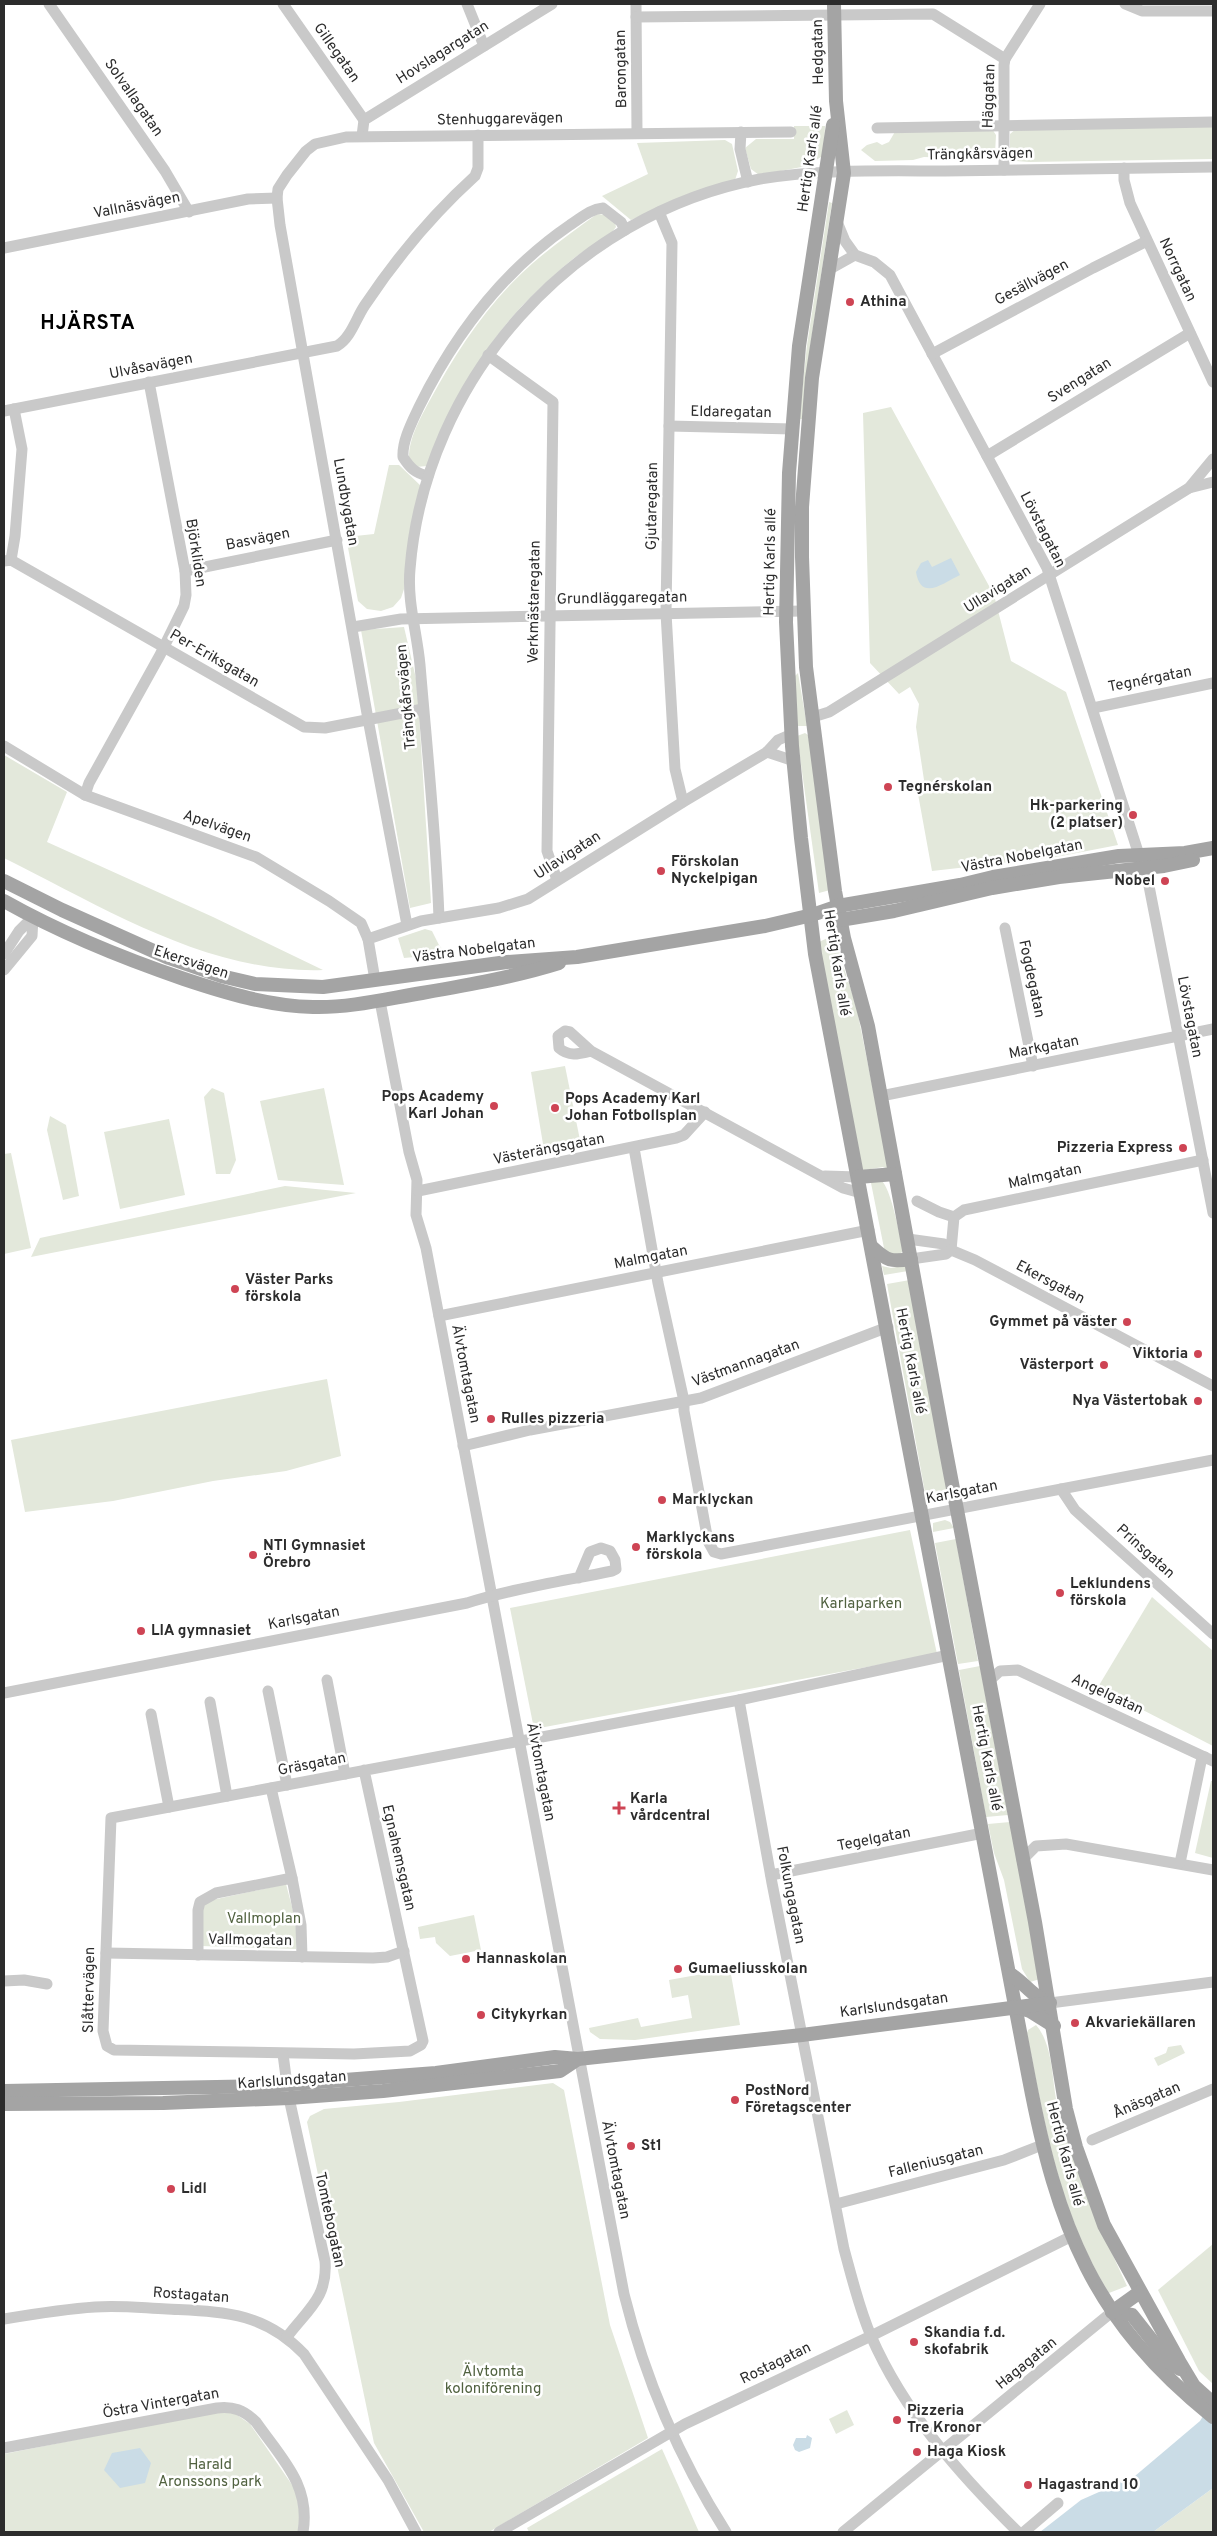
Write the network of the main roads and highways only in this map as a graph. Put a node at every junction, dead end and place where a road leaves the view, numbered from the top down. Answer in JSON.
{"nodes":[{"id":1,"x":834,"y":10,"type":"edge"},
{"id":2,"x":836,"y":101,"type":"junction"},
{"id":3,"x":792,"y":429,"type":"junction"},
{"id":4,"x":807,"y":429,"type":"junction"},
{"id":5,"x":1213,"y":848,"type":"edge"},
{"id":6,"x":1213,"y":856,"type":"edge"},
{"id":7,"x":4,"y":881,"type":"edge"},
{"id":8,"x":4,"y":901,"type":"edge"},
{"id":9,"x":42,"y":901,"type":"junction"},
{"id":10,"x":839,"y":913,"type":"junction"},
{"id":11,"x":812,"y":915,"type":"junction"},
{"id":12,"x":33,"y":917,"type":"junction"},
{"id":13,"x":577,"y":958,"type":"junction"},
{"id":14,"x":375,"y":980,"type":"junction"},
{"id":15,"x":380,"y":1001,"type":"junction"},
{"id":16,"x":895,"y":1174,"type":"junction"},
{"id":17,"x":858,"y":1177,"type":"junction"},
{"id":18,"x":872,"y":1247,"type":"junction"},
{"id":19,"x":911,"y":1259,"type":"junction"},
{"id":20,"x":1010,"y":1974,"type":"junction"},
{"id":21,"x":1050,"y":2003,"type":"junction"},
{"id":22,"x":1017,"y":2007,"type":"junction"},
{"id":23,"x":1054,"y":2026,"type":"junction"},
{"id":24,"x":4,"y":2091,"type":"edge"},
{"id":25,"x":288,"y":2092,"type":"junction"},
{"id":26,"x":4,"y":2104,"type":"edge"},
{"id":27,"x":1140,"y":2292,"type":"junction"},
{"id":28,"x":1112,"y":2312,"type":"junction"},
{"id":29,"x":1185,"y":2372,"type":"junction"},
{"id":30,"x":1210,"y":2407,"type":"edge"}],
"edges":[{"from":1,"to":2,"type":"main road","name":"Hedgatan"},
{"from":2,"to":3,"type":"main road","name":"Hertig Karls allé"},
{"from":2,"to":4,"type":"main road","name":"Hertig Karls allé"},
{"from":3,"to":4,"type":"main road"},
{"from":3,"to":11,"type":"main road","name":"Hertig Karls allé"},
{"from":4,"to":10,"type":"main road","name":"Hertig Karls allé"},
{"from":5,"to":10,"type":"main road","name":"Västra Nobelgatan"},
{"from":6,"to":10,"type":"main road","name":"Västra Nobelgatan"},
{"from":7,"to":9,"type":"main road","name":"Ekersvägen"},
{"from":8,"to":12,"type":"main road","name":"Ekersvägen"},
{"from":9,"to":12,"type":"main road"},
{"from":9,"to":14,"type":"main road","name":"Ekersvägen"},
{"from":10,"to":11,"type":"main road","name":"Västra Nobelgatan"},
{"from":10,"to":16,"type":"main road","name":"Hertig Karls allé"},
{"from":11,"to":13,"type":"main road","name":"Västra Nobelgatan"},
{"from":11,"to":17,"type":"main road","name":"Hertig Karls allé"},
{"from":12,"to":15,"type":"main road","name":"Ekersvägen"},
{"from":13,"to":14,"type":"main road","name":"Västra Nobelgatan"},
{"from":13,"to":15,"type":"main road","name":"Västra Nobelgatan"},
{"from":14,"to":15,"type":"main road"},
{"from":16,"to":17,"type":"main road"},
{"from":16,"to":19,"type":"main road","name":"Hertig Karls allé"},
{"from":17,"to":18,"type":"main road","name":"Hertig Karls allé"},
{"from":18,"to":19,"type":"main road"},
{"from":18,"to":20,"type":"main road","name":"Hertig Karls allé"},
{"from":19,"to":21,"type":"main road","name":"Hertig Karls allé"},
{"from":20,"to":21,"type":"main road"},
{"from":20,"to":22,"type":"main road","name":"Hertig Karls allé"},
{"from":21,"to":22,"type":"main road","name":"Karlslundsgatan"},
{"from":21,"to":23,"type":"main road","name":"Hertig Karls allé"},
{"from":22,"to":23,"type":"main road"},
{"from":22,"to":25,"type":"main road","name":"Karlslundsgatan"},
{"from":22,"to":28,"type":"main road","name":"Hertig Karls allé"},
{"from":23,"to":27,"type":"main road","name":"Hertig Karls allé"},
{"from":24,"to":25,"type":"main road","name":"Karlslundsgatan"},
{"from":25,"to":26,"type":"main road","name":"Karlslundsgatan"},
{"from":27,"to":28,"type":"main road"},
{"from":27,"to":29,"type":"main road","name":"Hertig Karls allé"},
{"from":28,"to":29,"type":"main road"},
{"from":28,"to":30,"type":"main road","name":"Hertig Karls allé"},
{"from":29,"to":30,"type":"main road","name":"Hertig Karls allé"}]}
